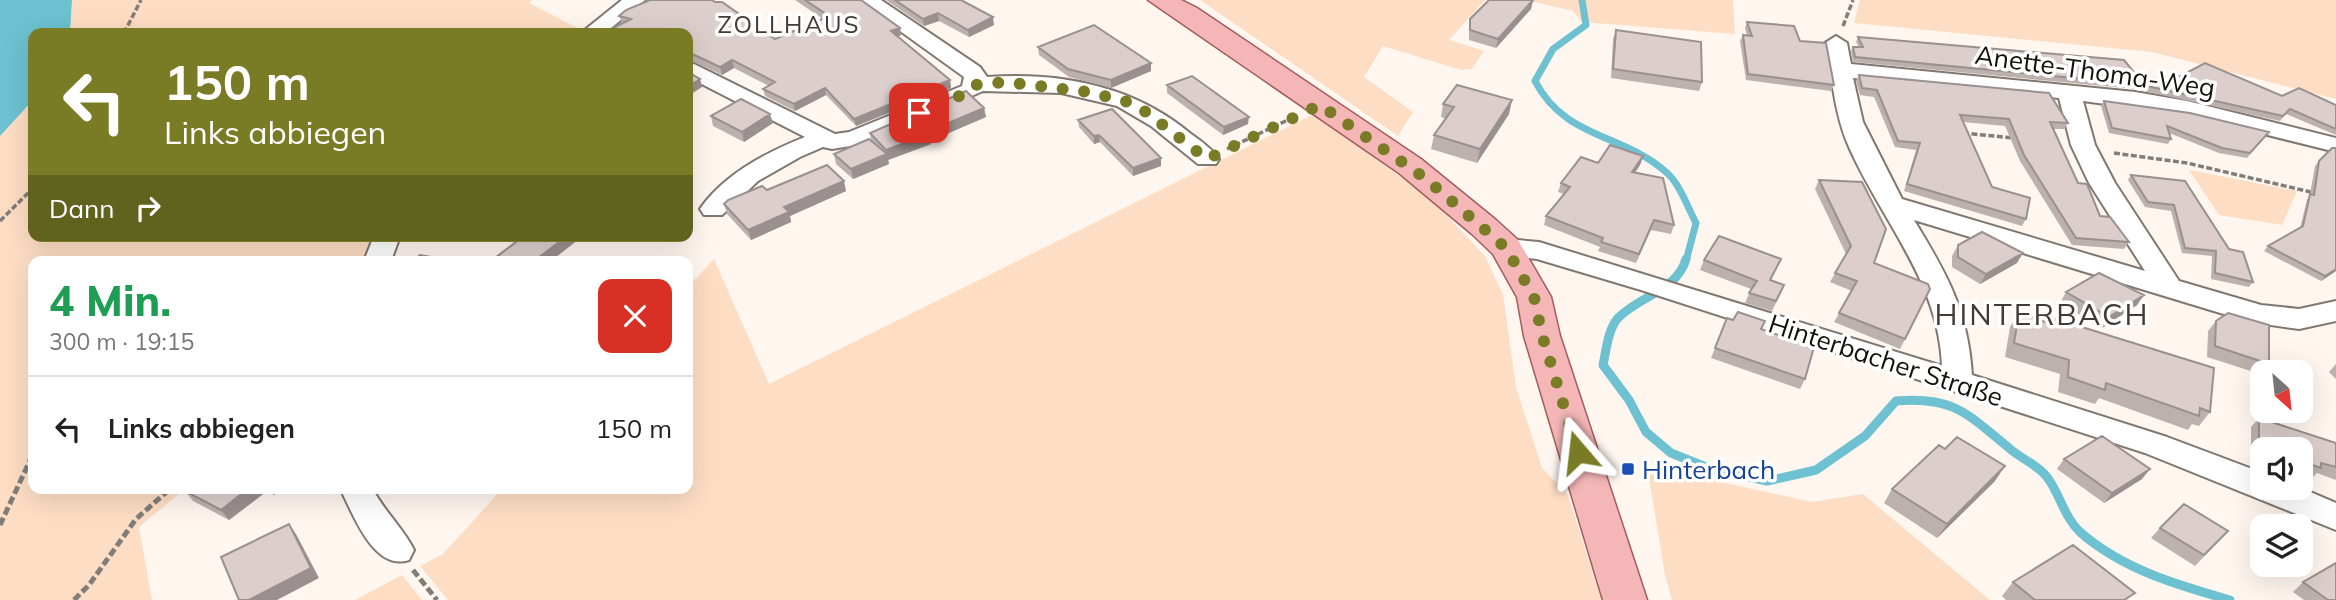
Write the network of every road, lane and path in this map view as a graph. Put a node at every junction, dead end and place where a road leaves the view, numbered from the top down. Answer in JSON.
{"nodes":[{"id":1,"x":141,"y":0,"type":"edge"},
{"id":2,"x":635,"y":0,"type":"edge"},
{"id":3,"x":867,"y":0,"type":"edge"},
{"id":4,"x":1161,"y":0,"type":"edge"},
{"id":5,"x":1853,"y":0,"type":"edge"},
{"id":6,"x":127,"y":28,"type":"edge"},
{"id":7,"x":605,"y":28,"type":"edge"},
{"id":8,"x":1836,"y":43,"type":"joint"},
{"id":9,"x":693,"y":70,"type":"edge"},
{"id":10,"x":1844,"y":70,"type":"junction"},
{"id":11,"x":975,"y":85,"type":"junction"},
{"id":12,"x":2069,"y":90,"type":"junction"},
{"id":13,"x":1320,"y":105,"type":"junction"},
{"id":14,"x":1960,"y":133,"type":"edge"},
{"id":15,"x":2015,"y":138,"type":"edge"},
{"id":16,"x":822,"y":139,"type":"junction"},
{"id":17,"x":2336,"y":145,"type":"edge"},
{"id":18,"x":2085,"y":150,"type":"junction"},
{"id":19,"x":1207,"y":159,"type":"joint"},
{"id":20,"x":28,"y":195,"type":"edge"},
{"id":21,"x":2325,"y":195,"type":"edge"},
{"id":22,"x":1890,"y":204,"type":"junction"},
{"id":23,"x":713,"y":209,"type":"dead end"},
{"id":24,"x":0,"y":221,"type":"edge"},
{"id":25,"x":1506,"y":248,"type":"junction"},
{"id":26,"x":2168,"y":286,"type":"junction"},
{"id":27,"x":2336,"y":311,"type":"edge"},
{"id":28,"x":1958,"y":383,"type":"junction"},
{"id":29,"x":28,"y":465,"type":"edge"},
{"id":30,"x":2250,"y":481,"type":"edge"},
{"id":31,"x":164,"y":494,"type":"edge"},
{"id":32,"x":359,"y":494,"type":"edge"},
{"id":33,"x":2296,"y":500,"type":"edge"},
{"id":34,"x":2336,"y":517,"type":"edge"},
{"id":35,"x":0,"y":526,"type":"edge"},
{"id":36,"x":397,"y":550,"type":"joint"},
{"id":37,"x":74,"y":600,"type":"edge"},
{"id":38,"x":437,"y":600,"type":"edge"},
{"id":39,"x":1625,"y":600,"type":"edge"}],
"edges":[{"from":1,"to":6,"type":"path"},
{"from":2,"to":7,"type":"street"},
{"from":3,"to":11,"type":"street"},
{"from":4,"to":13,"type":"main road"},
{"from":5,"to":8,"type":"path"},
{"from":8,"to":10,"type":"street"},
{"from":9,"to":16,"type":"street"},
{"from":10,"to":12,"type":"street","name":"Anette-Thoma-Weg"},
{"from":10,"to":22,"type":"street"},
{"from":11,"to":16,"type":"street"},
{"from":11,"to":19,"type":"street"},
{"from":12,"to":17,"type":"street","name":"Anette-Thoma-Weg"},
{"from":12,"to":18,"type":"street"},
{"from":13,"to":19,"type":"path"},
{"from":13,"to":25,"type":"main road"},
{"from":14,"to":15,"type":"path"},
{"from":16,"to":23,"type":"street"},
{"from":18,"to":21,"type":"path"},
{"from":18,"to":26,"type":"street"},
{"from":20,"to":24,"type":"path"},
{"from":22,"to":26,"type":"street"},
{"from":22,"to":28,"type":"street"},
{"from":25,"to":28,"type":"street","name":"Hinterbacher Straße"},
{"from":25,"to":39,"type":"main road"},
{"from":26,"to":27,"type":"street"},
{"from":28,"to":30,"type":"street","name":"Hinterbacher Straße"},
{"from":29,"to":35,"type":"path"},
{"from":31,"to":37,"type":"path"},
{"from":32,"to":36,"type":"street"},
{"from":33,"to":34,"type":"street"},
{"from":36,"to":38,"type":"path"}]}
